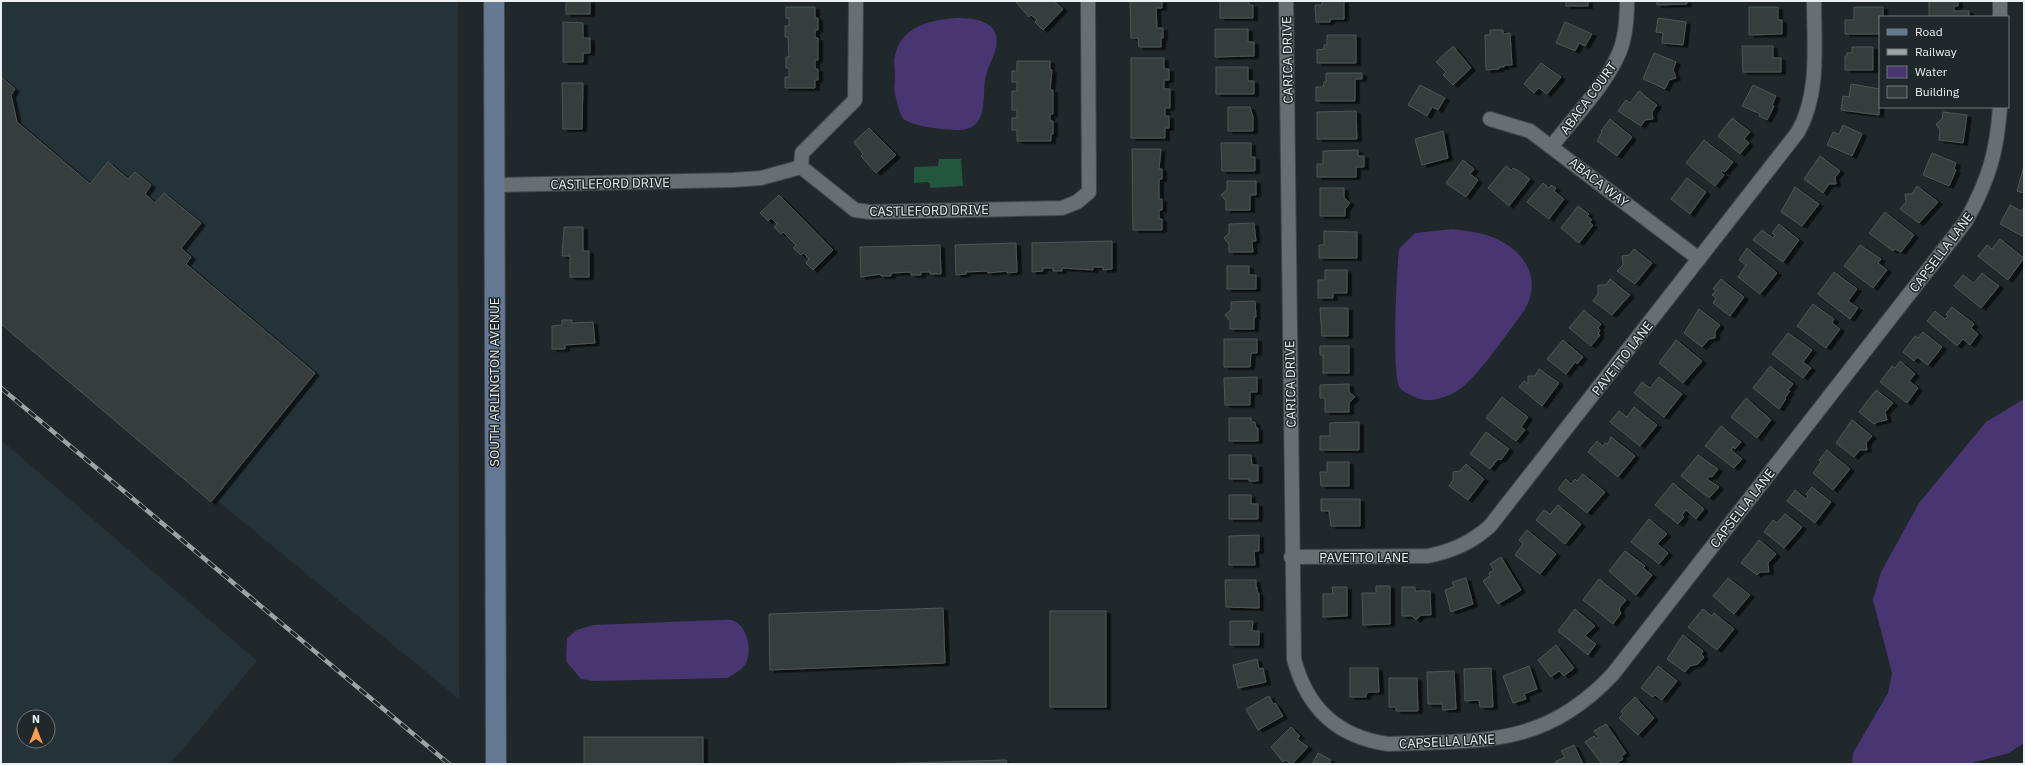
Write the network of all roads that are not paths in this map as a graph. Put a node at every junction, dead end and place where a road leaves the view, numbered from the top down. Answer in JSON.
{"nodes":[{"id":1,"x":494,"y":1,"type":"edge"},
{"id":2,"x":856,"y":1,"type":"edge"},
{"id":3,"x":1088,"y":1,"type":"edge"},
{"id":4,"x":1286,"y":1,"type":"edge"},
{"id":5,"x":1627,"y":1,"type":"edge"},
{"id":6,"x":1814,"y":1,"type":"edge"},
{"id":7,"x":2000,"y":1,"type":"edge"},
{"id":8,"x":2000,"y":16,"type":"edge"},
{"id":9,"x":2000,"y":108,"type":"edge"},
{"id":10,"x":1490,"y":119,"type":"dead end"},
{"id":11,"x":1552,"y":146,"type":"junction"},
{"id":12,"x":801,"y":167,"type":"junction"},
{"id":13,"x":494,"y":186,"type":"junction"},
{"id":14,"x":1699,"y":260,"type":"junction"},
{"id":15,"x":1291,"y":557,"type":"junction"},
{"id":16,"x":1360,"y":738,"type":"joint"},
{"id":17,"x":496,"y":764,"type":"edge"}],
"edges":[{"from":1,"to":13,"type":"main road","name":"SOUTH ARLINGTON AVENUE"},
{"from":2,"to":12,"type":"street"},
{"from":3,"to":12,"type":"street","name":"CASTLEFORD DRIVE"},
{"from":4,"to":15,"type":"street","name":"CARICA DRIVE"},
{"from":5,"to":11,"type":"street","name":"ABACA COURT"},
{"from":6,"to":14,"type":"street","name":"PAVETTO LANE"},
{"from":7,"to":8,"type":"street"},
{"from":9,"to":16,"type":"street","name":"CAPSELLA LANE"},
{"from":10,"to":11,"type":"street","name":"ABACA WAY"},
{"from":11,"to":14,"type":"street","name":"ABACA WAY"},
{"from":12,"to":13,"type":"street","name":"CASTLEFORD DRIVE"},
{"from":13,"to":17,"type":"main road","name":"SOUTH ARLINGTON AVENUE"},
{"from":14,"to":15,"type":"street","name":"PAVETTO LANE"},
{"from":15,"to":16,"type":"street","name":"CARICA DRIVE"}]}
